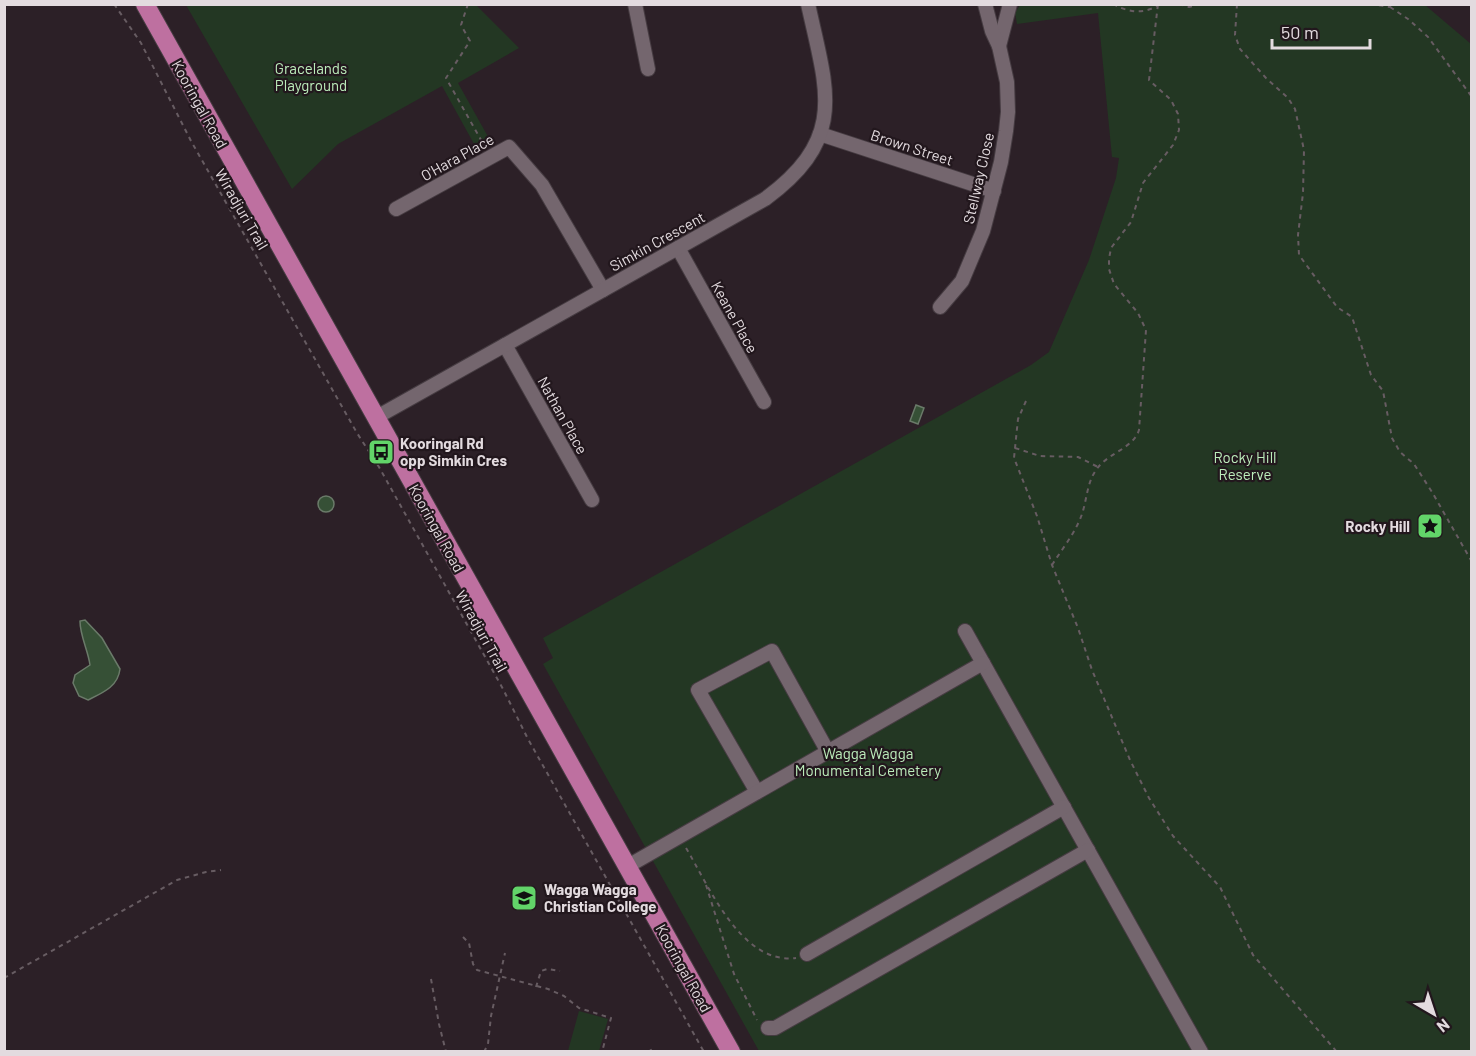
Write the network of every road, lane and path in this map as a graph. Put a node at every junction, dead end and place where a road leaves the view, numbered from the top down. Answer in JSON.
{"nodes":[{"id":1,"x":114,"y":4,"type":"edge"},
{"id":2,"x":145,"y":4,"type":"edge"},
{"id":3,"x":468,"y":4,"type":"edge"},
{"id":4,"x":635,"y":4,"type":"edge"},
{"id":5,"x":808,"y":4,"type":"edge"},
{"id":6,"x":985,"y":4,"type":"edge"},
{"id":7,"x":1010,"y":4,"type":"edge"},
{"id":8,"x":1113,"y":4,"type":"edge"},
{"id":9,"x":1179,"y":4,"type":"edge"},
{"id":10,"x":1200,"y":4,"type":"edge"},
{"id":11,"x":1237,"y":4,"type":"edge"},
{"id":12,"x":1370,"y":4,"type":"edge"},
{"id":13,"x":1158,"y":5,"type":"edge"},
{"id":14,"x":1391,"y":6,"type":"edge"},
{"id":15,"x":999,"y":45,"type":"junction"},
{"id":16,"x":648,"y":69,"type":"dead end"},
{"id":17,"x":1472,"y":97,"type":"edge"},
{"id":18,"x":820,"y":134,"type":"junction"},
{"id":19,"x":491,"y":157,"type":"junction"},
{"id":20,"x":994,"y":191,"type":"junction"},
{"id":21,"x":396,"y":209,"type":"dead end"},
{"id":22,"x":678,"y":248,"type":"junction"},
{"id":23,"x":603,"y":290,"type":"junction"},
{"id":24,"x":940,"y":307,"type":"dead end"},
{"id":25,"x":506,"y":345,"type":"junction"},
{"id":26,"x":1026,"y":401,"type":"dead end"},
{"id":27,"x":764,"y":402,"type":"dead end"},
{"id":28,"x":375,"y":418,"type":"junction"},
{"id":29,"x":1015,"y":448,"type":"junction"},
{"id":30,"x":1098,"y":467,"type":"junction"},
{"id":31,"x":592,"y":500,"type":"dead end"},
{"id":32,"x":1472,"y":562,"type":"edge"},
{"id":33,"x":1052,"y":566,"type":"junction"},
{"id":34,"x":965,"y":631,"type":"dead end"},
{"id":35,"x":984,"y":663,"type":"junction"},
{"id":36,"x":828,"y":752,"type":"junction"},
{"id":37,"x":757,"y":792,"type":"junction"},
{"id":38,"x":1064,"y":807,"type":"junction"},
{"id":39,"x":679,"y":837,"type":"junction"},
{"id":40,"x":1088,"y":850,"type":"junction"},
{"id":41,"x":628,"y":866,"type":"junction"},
{"id":42,"x":221,"y":870,"type":"dead end"},
{"id":43,"x":705,"y":880,"type":"junction"},
{"id":44,"x":463,"y":937,"type":"dead end"},
{"id":45,"x":506,"y":953,"type":"dead end"},
{"id":46,"x":807,"y":954,"type":"joint"},
{"id":47,"x":560,"y":971,"type":"dead end"},
{"id":48,"x":499,"y":976,"type":"junction"},
{"id":49,"x":4,"y":978,"type":"edge"},
{"id":50,"x":431,"y":979,"type":"dead end"},
{"id":51,"x":536,"y":987,"type":"junction"},
{"id":52,"x":768,"y":1028,"type":"joint"},
{"id":53,"x":654,"y":1048,"type":"dead end"},
{"id":54,"x":446,"y":1052,"type":"edge"},
{"id":55,"x":484,"y":1052,"type":"edge"},
{"id":56,"x":602,"y":1052,"type":"edge"},
{"id":57,"x":648,"y":1052,"type":"edge"},
{"id":58,"x":704,"y":1052,"type":"edge"},
{"id":59,"x":731,"y":1052,"type":"edge"},
{"id":60,"x":1201,"y":1052,"type":"edge"},
{"id":61,"x":1337,"y":1052,"type":"edge"}],
"edges":[{"from":1,"to":58,"type":"path","name":"Wiradjuri Trail"},
{"from":2,"to":28,"type":"main road","name":"Kooringal Road"},
{"from":3,"to":19,"type":"path"},
{"from":4,"to":16,"type":"street"},
{"from":5,"to":18,"type":"street","name":"Simkin Crescent"},
{"from":6,"to":15,"type":"street","name":"Stellway Close"},
{"from":7,"to":15,"type":"street","name":"Stellway Close"},
{"from":8,"to":13,"type":"path"},
{"from":9,"to":10,"type":"path"},
{"from":11,"to":32,"type":"path"},
{"from":12,"to":14,"type":"path"},
{"from":13,"to":30,"type":"path"},
{"from":14,"to":17,"type":"path"},
{"from":15,"to":20,"type":"street","name":"Stellway Close"},
{"from":18,"to":20,"type":"street","name":"Brown Street"},
{"from":18,"to":22,"type":"street","name":"Simkin Crescent"},
{"from":19,"to":21,"type":"street","name":"O'Hara Place"},
{"from":19,"to":23,"type":"street","name":"O'Hara Place"},
{"from":20,"to":24,"type":"street","name":"Stellway Close"},
{"from":22,"to":23,"type":"street","name":"Simkin Crescent"},
{"from":22,"to":27,"type":"street","name":"Keane Place"},
{"from":23,"to":25,"type":"street","name":"Simkin Crescent"},
{"from":25,"to":28,"type":"street","name":"Simkin Crescent"},
{"from":25,"to":31,"type":"street","name":"Nathan Place"},
{"from":26,"to":29,"type":"path"},
{"from":28,"to":41,"type":"main road","name":"Kooringal Road"},
{"from":29,"to":30,"type":"path"},
{"from":29,"to":33,"type":"path"},
{"from":30,"to":33,"type":"path"},
{"from":33,"to":61,"type":"path"},
{"from":34,"to":35,"type":"street"},
{"from":35,"to":36,"type":"street"},
{"from":35,"to":38,"type":"street"},
{"from":36,"to":37,"type":"street"},
{"from":36,"to":37,"type":"street"},
{"from":37,"to":39,"type":"street"},
{"from":38,"to":40,"type":"street"},
{"from":38,"to":46,"type":"street"},
{"from":39,"to":41,"type":"street"},
{"from":39,"to":43,"type":"path"},
{"from":40,"to":52,"type":"street"},
{"from":40,"to":60,"type":"street"},
{"from":41,"to":59,"type":"main road","name":"Kooringal Road"},
{"from":42,"to":49,"type":"path"},
{"from":43,"to":46,"type":"path"},
{"from":43,"to":52,"type":"path"},
{"from":44,"to":48,"type":"path"},
{"from":45,"to":48,"type":"path"},
{"from":47,"to":51,"type":"path"},
{"from":48,"to":51,"type":"path"},
{"from":48,"to":55,"type":"path"},
{"from":50,"to":54,"type":"path"},
{"from":51,"to":56,"type":"path"},
{"from":53,"to":57,"type":"path"}]}
